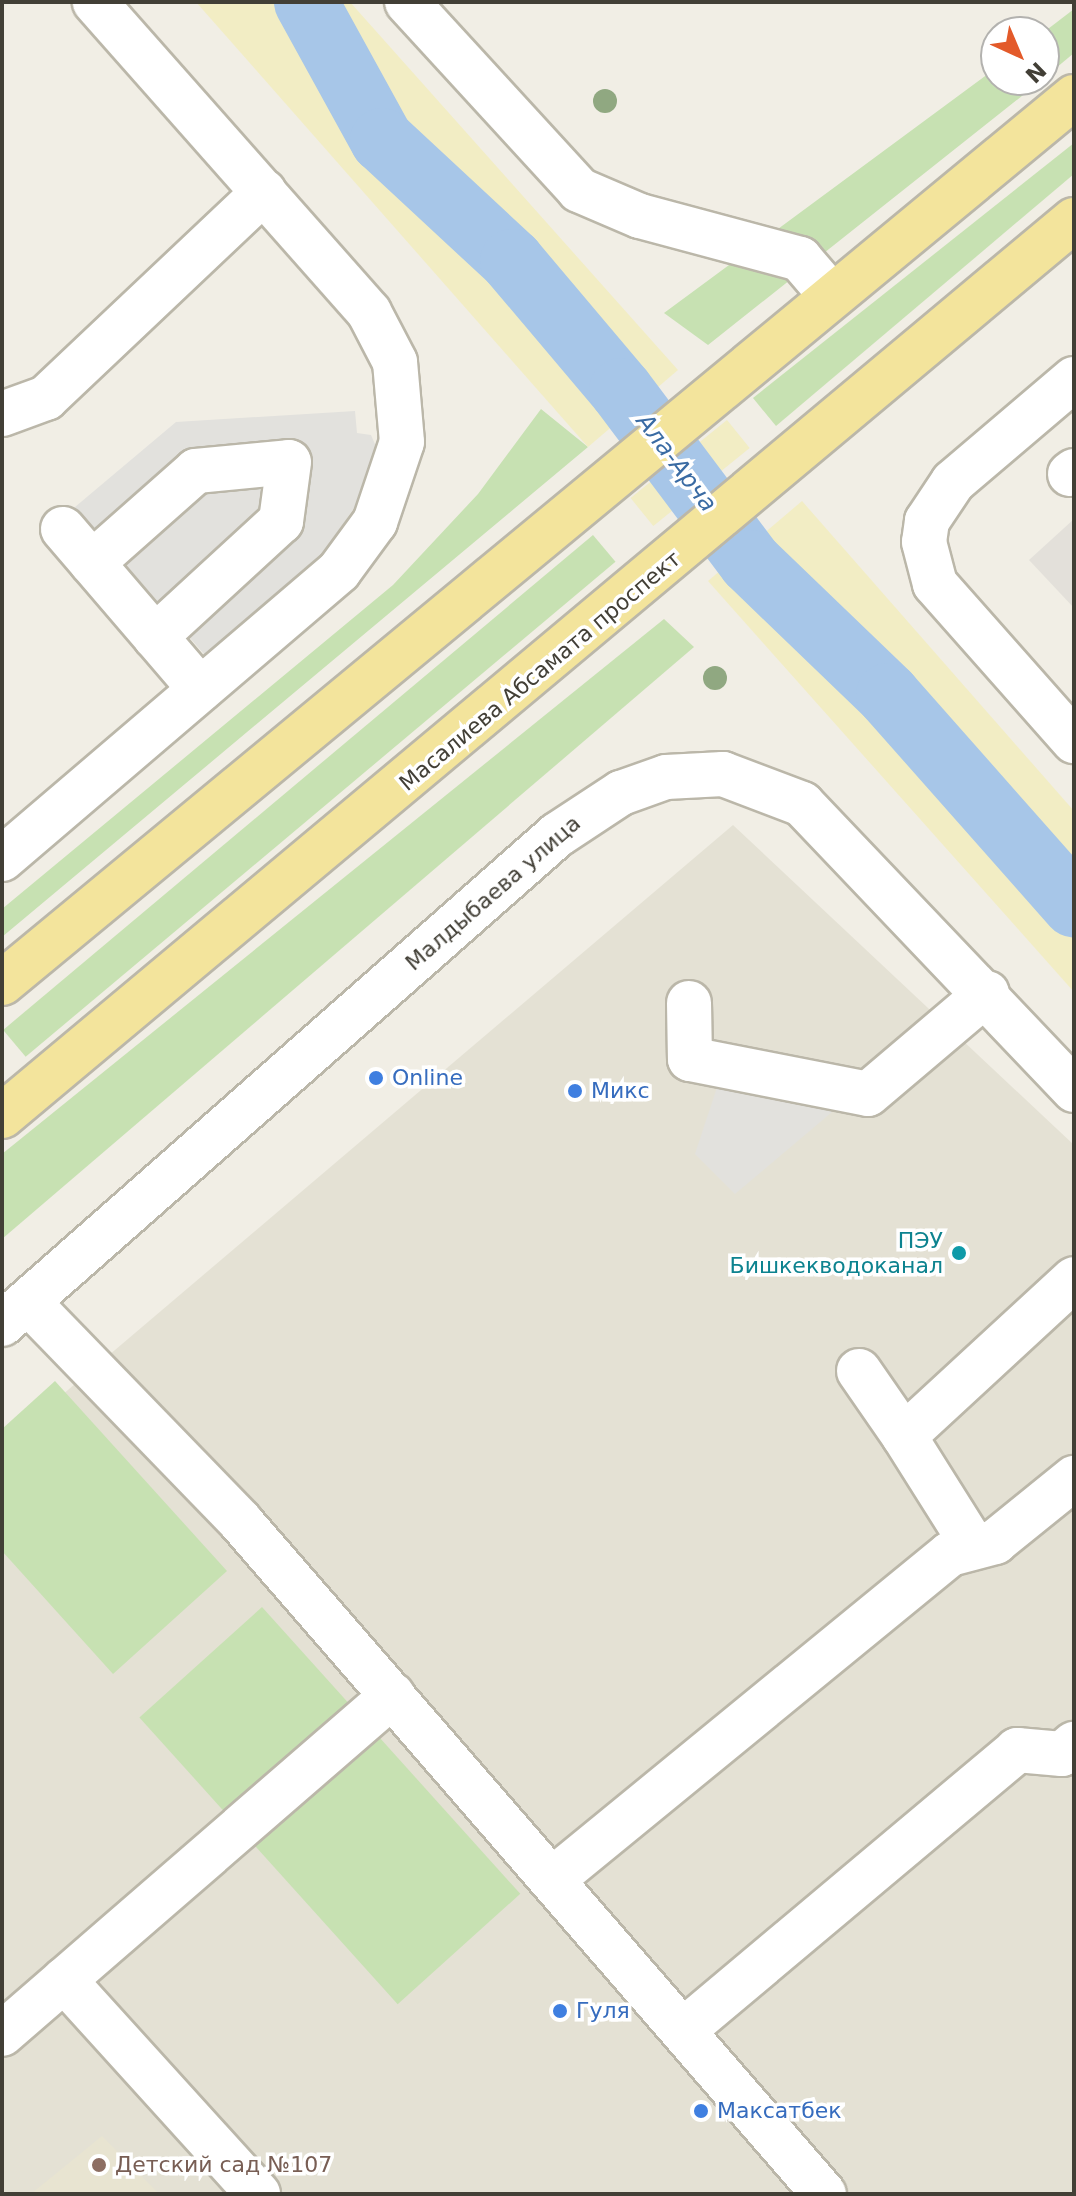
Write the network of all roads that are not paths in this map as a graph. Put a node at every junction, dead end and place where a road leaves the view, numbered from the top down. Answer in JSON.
{"nodes":[{"id":1,"x":95,"y":2,"type":"edge"},
{"id":2,"x":407,"y":2,"type":"edge"},
{"id":3,"x":1074,"y":97,"type":"edge"},
{"id":4,"x":264,"y":192,"type":"junction"},
{"id":5,"x":1074,"y":220,"type":"edge"},
{"id":6,"x":830,"y":294,"type":"junction"},
{"id":7,"x":1074,"y":379,"type":"edge"},
{"id":8,"x":2,"y":414,"type":"edge"},
{"id":9,"x":63,"y":529,"type":"dead end"},
{"id":10,"x":92,"y":563,"type":"junction"},
{"id":11,"x":155,"y":637,"type":"junction"},
{"id":12,"x":200,"y":689,"type":"junction"},
{"id":13,"x":1074,"y":741,"type":"edge"},
{"id":14,"x":2,"y":859,"type":"edge"},
{"id":15,"x":2,"y":983,"type":"edge"},
{"id":16,"x":987,"y":993,"type":"junction"},
{"id":17,"x":689,"y":1003,"type":"dead end"},
{"id":18,"x":1074,"y":1090,"type":"edge"},
{"id":19,"x":2,"y":1116,"type":"edge"},
{"id":20,"x":1074,"y":1279,"type":"edge"},
{"id":21,"x":15,"y":1313,"type":"edge"},
{"id":22,"x":859,"y":1371,"type":"dead end"},
{"id":23,"x":904,"y":1436,"type":"junction"},
{"id":24,"x":1074,"y":1478,"type":"edge"},
{"id":25,"x":974,"y":1547,"type":"junction"},
{"id":26,"x":393,"y":1695,"type":"junction"},
{"id":27,"x":1074,"y":1744,"type":"edge"},
{"id":28,"x":553,"y":1879,"type":"junction"},
{"id":29,"x":64,"y":1980,"type":"junction"},
{"id":30,"x":685,"y":2029,"type":"junction"},
{"id":31,"x":2,"y":2034,"type":"edge"},
{"id":32,"x":819,"y":2192,"type":"edge"},
{"id":33,"x":258,"y":2194,"type":"edge"}],
"edges":[{"from":1,"to":4,"type":"street"},
{"from":2,"to":6,"type":"street"},
{"from":3,"to":6,"type":"main road"},
{"from":4,"to":8,"type":"street"},
{"from":4,"to":12,"type":"street"},
{"from":5,"to":19,"type":"main road","name":"Масалиева Абсамата проспект"},
{"from":6,"to":15,"type":"main road"},
{"from":7,"to":13,"type":"street"},
{"from":9,"to":10,"type":"street"},
{"from":10,"to":11,"type":"street"},
{"from":10,"to":11,"type":"street"},
{"from":11,"to":12,"type":"street"},
{"from":12,"to":14,"type":"street"},
{"from":16,"to":17,"type":"street"},
{"from":16,"to":18,"type":"street","name":"Малдыбаева улица"},
{"from":16,"to":21,"type":"street","name":"Малдыбаева улица"},
{"from":20,"to":23,"type":"street"},
{"from":21,"to":26,"type":"street"},
{"from":22,"to":23,"type":"street"},
{"from":23,"to":25,"type":"street"},
{"from":24,"to":25,"type":"street"},
{"from":25,"to":28,"type":"street"},
{"from":26,"to":28,"type":"street"},
{"from":26,"to":29,"type":"street"},
{"from":27,"to":30,"type":"street"},
{"from":28,"to":30,"type":"street"},
{"from":29,"to":31,"type":"street"},
{"from":29,"to":33,"type":"street"},
{"from":30,"to":32,"type":"street"}]}
